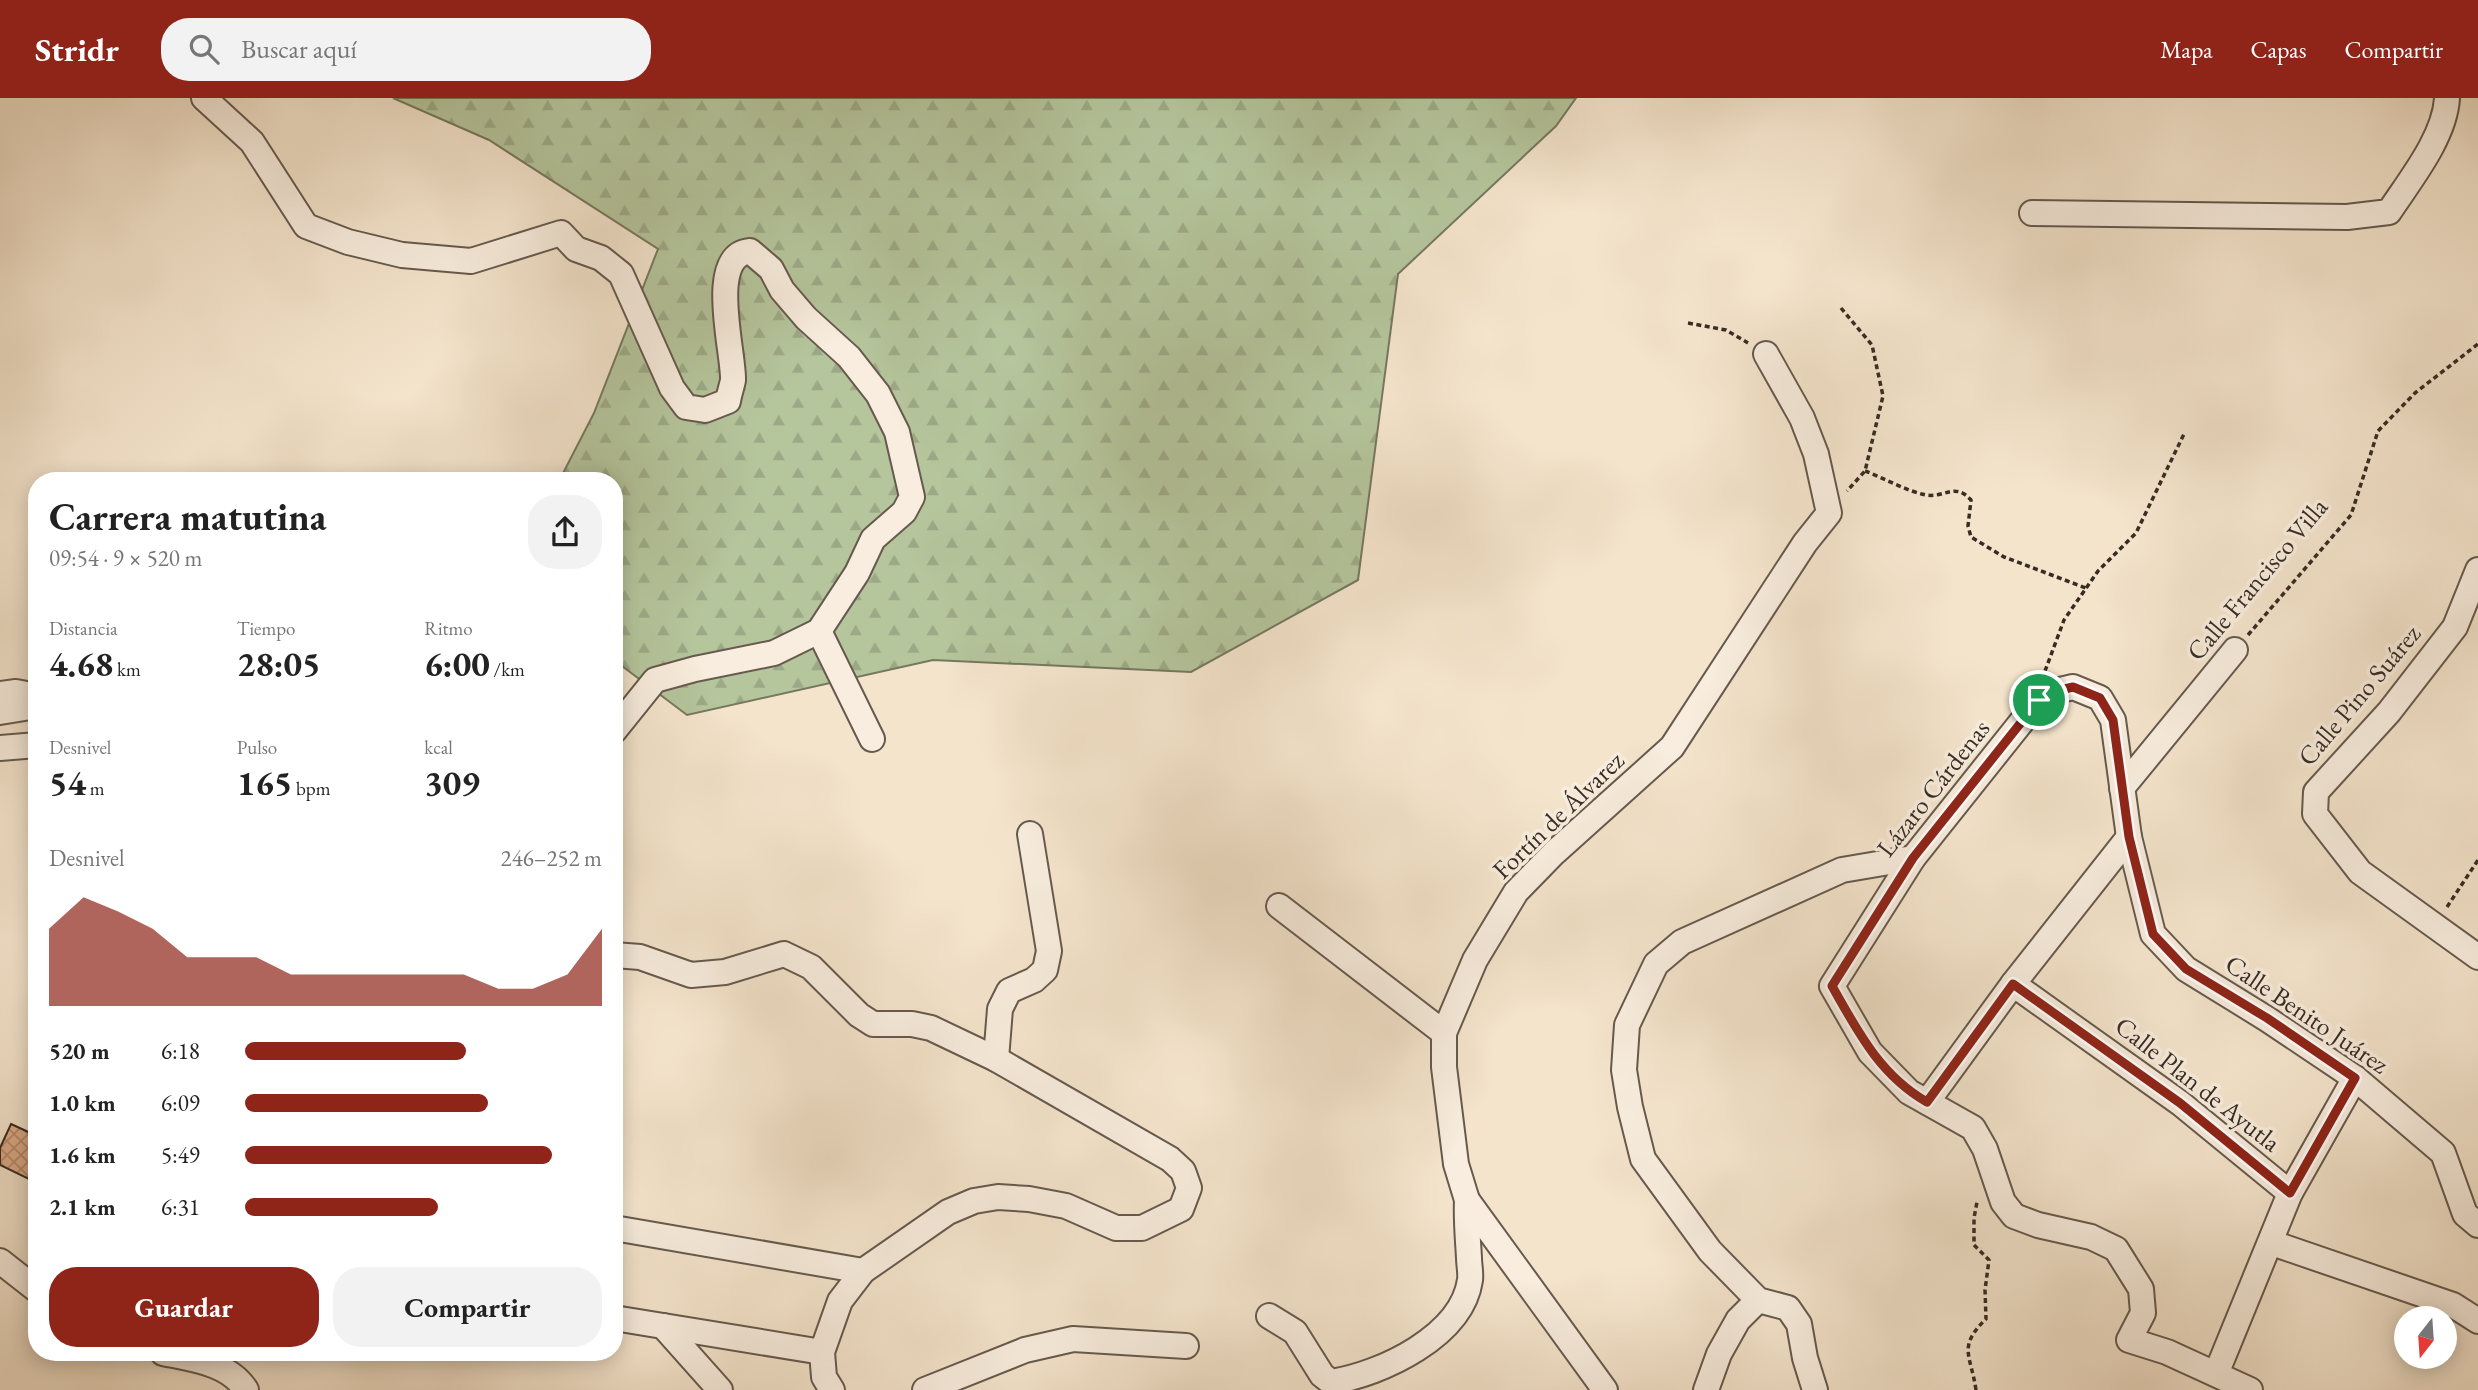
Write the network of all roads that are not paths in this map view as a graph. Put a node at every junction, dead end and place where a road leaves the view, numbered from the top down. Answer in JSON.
{"nodes":[{"id":1,"x":204,"y":98,"type":"edge"},
{"id":2,"x":2447,"y":98,"type":"edge"},
{"id":3,"x":2032,"y":213,"type":"dead end"},
{"id":4,"x":1766,"y":354,"type":"road end"},
{"id":5,"x":2478,"y":570,"type":"edge"},
{"id":6,"x":819,"y":631,"type":"junction"},
{"id":7,"x":2235,"y":650,"type":"road end"},
{"id":8,"x":0,"y":694,"type":"edge"},
{"id":9,"x":28,"y":694,"type":"edge"},
{"id":10,"x":28,"y":707,"type":"edge"},
{"id":11,"x":0,"y":712,"type":"edge"},
{"id":12,"x":623,"y":720,"type":"edge"},
{"id":13,"x":872,"y":739,"type":"dead end"},
{"id":14,"x":28,"y":746,"type":"edge"},
{"id":15,"x":0,"y":748,"type":"edge"},
{"id":16,"x":2122,"y":789,"type":"junction"},
{"id":17,"x":1030,"y":834,"type":"dead end"},
{"id":18,"x":2129,"y":837,"type":"junction"},
{"id":19,"x":1913,"y":858,"type":"junction"},
{"id":20,"x":1279,"y":906,"type":"dead end"},
{"id":21,"x":623,"y":956,"type":"edge"},
{"id":22,"x":2478,"y":957,"type":"edge"},
{"id":23,"x":2013,"y":984,"type":"junction"},
{"id":24,"x":1444,"y":1033,"type":"junction"},
{"id":25,"x":996,"y":1059,"type":"junction"},
{"id":26,"x":2355,"y":1078,"type":"junction"},
{"id":27,"x":1927,"y":1102,"type":"junction"},
{"id":28,"x":2290,"y":1193,"type":"junction"},
{"id":29,"x":1467,"y":1199,"type":"junction"},
{"id":30,"x":2478,"y":1225,"type":"edge"},
{"id":31,"x":623,"y":1230,"type":"edge"},
{"id":32,"x":2272,"y":1243,"type":"junction"},
{"id":33,"x":0,"y":1261,"type":"edge"},
{"id":34,"x":863,"y":1270,"type":"junction"},
{"id":35,"x":28,"y":1283,"type":"edge"},
{"id":36,"x":1758,"y":1300,"type":"junction"},
{"id":37,"x":1269,"y":1316,"type":"dead end"},
{"id":38,"x":623,"y":1319,"type":"edge"},
{"id":39,"x":2478,"y":1321,"type":"edge"},
{"id":40,"x":663,"y":1326,"type":"junction"},
{"id":41,"x":1186,"y":1346,"type":"dead end"},
{"id":42,"x":822,"y":1352,"type":"junction"},
{"id":43,"x":199,"y":1361,"type":"edge"},
{"id":44,"x":2216,"y":1374,"type":"junction"},
{"id":45,"x":246,"y":1390,"type":"edge"},
{"id":46,"x":720,"y":1390,"type":"edge"},
{"id":47,"x":832,"y":1390,"type":"edge"},
{"id":48,"x":925,"y":1390,"type":"edge"},
{"id":49,"x":1605,"y":1390,"type":"edge"},
{"id":50,"x":1706,"y":1390,"type":"edge"},
{"id":51,"x":1815,"y":1390,"type":"edge"},
{"id":52,"x":2250,"y":1390,"type":"edge"}],
"edges":[{"from":1,"to":6,"type":"street"},
{"from":2,"to":3,"type":"street"},
{"from":4,"to":24,"type":"street","name":"Fortín de Álvarez"},
{"from":5,"to":22,"type":"street","name":"Calle Pino Suárez"},
{"from":6,"to":12,"type":"street"},
{"from":6,"to":13,"type":"street"},
{"from":7,"to":16,"type":"street","name":"Calle Francisco Villa"},
{"from":8,"to":9,"type":"street"},
{"from":10,"to":11,"type":"street"},
{"from":14,"to":15,"type":"street"},
{"from":16,"to":18,"type":"street"},
{"from":16,"to":19,"type":"street","name":"Lázaro Cárdenas"},
{"from":17,"to":25,"type":"street"},
{"from":18,"to":23,"type":"street"},
{"from":18,"to":26,"type":"street","name":"Calle Benito Juárez"},
{"from":19,"to":27,"type":"street","name":"Lázaro Cárdenas"},
{"from":19,"to":36,"type":"street"},
{"from":20,"to":24,"type":"street"},
{"from":21,"to":25,"type":"street"},
{"from":23,"to":27,"type":"street"},
{"from":23,"to":28,"type":"street","name":"Calle Plan de Ayutla"},
{"from":24,"to":29,"type":"street","name":"Fortín de Álvarez"},
{"from":25,"to":34,"type":"street"},
{"from":26,"to":28,"type":"street"},
{"from":26,"to":30,"type":"street","name":"Calle Benito Juárez"},
{"from":27,"to":44,"type":"street"},
{"from":28,"to":32,"type":"street"},
{"from":29,"to":37,"type":"street"},
{"from":29,"to":49,"type":"street"},
{"from":31,"to":34,"type":"street"},
{"from":32,"to":39,"type":"street"},
{"from":32,"to":44,"type":"street"},
{"from":33,"to":35,"type":"street"},
{"from":34,"to":42,"type":"street"},
{"from":36,"to":50,"type":"street"},
{"from":36,"to":51,"type":"street"},
{"from":38,"to":40,"type":"street"},
{"from":40,"to":42,"type":"street"},
{"from":40,"to":46,"type":"street"},
{"from":41,"to":48,"type":"street"},
{"from":42,"to":47,"type":"street"},
{"from":43,"to":45,"type":"street"},
{"from":44,"to":52,"type":"street"}]}
